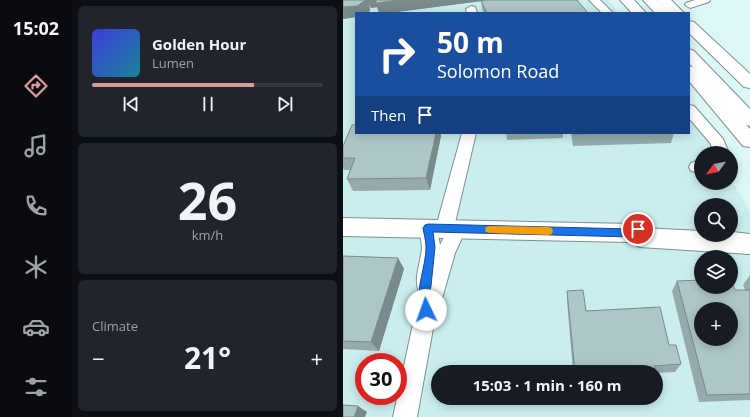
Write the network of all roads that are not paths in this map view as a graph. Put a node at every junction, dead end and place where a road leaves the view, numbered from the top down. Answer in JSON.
{"nodes":[{"id":1,"x":594,"y":0,"type":"edge"},
{"id":2,"x":621,"y":0,"type":"edge"},
{"id":3,"x":627,"y":0,"type":"edge"},
{"id":4,"x":640,"y":0,"type":"edge"},
{"id":5,"x":650,"y":0,"type":"edge"},
{"id":6,"x":664,"y":0,"type":"edge"},
{"id":7,"x":705,"y":0,"type":"edge"},
{"id":8,"x":690,"y":5,"type":"dead end"},
{"id":9,"x":607,"y":12,"type":"edge"},
{"id":10,"x":636,"y":12,"type":"edge"},
{"id":11,"x":637,"y":12,"type":"edge"},
{"id":12,"x":651,"y":12,"type":"edge"},
{"id":13,"x":662,"y":12,"type":"edge"},
{"id":14,"x":676,"y":12,"type":"edge"},
{"id":15,"x":690,"y":26,"type":"edge"},
{"id":16,"x":690,"y":42,"type":"edge"},
{"id":17,"x":690,"y":55,"type":"edge"},
{"id":18,"x":690,"y":72,"type":"edge"},
{"id":19,"x":750,"y":83,"type":"edge"},
{"id":20,"x":750,"y":106,"type":"edge"},
{"id":21,"x":690,"y":110,"type":"edge"},
{"id":22,"x":750,"y":120,"type":"edge"},
{"id":23,"x":469,"y":134,"type":"edge"},
{"id":24,"x":750,"y":141,"type":"edge"},
{"id":25,"x":719,"y":146,"type":"edge"},
{"id":26,"x":343,"y":227,"type":"edge"},
{"id":27,"x":444,"y":228,"type":"junction"},
{"id":28,"x":750,"y":229,"type":"edge"},
{"id":29,"x":738,"y":230,"type":"edge"},
{"id":30,"x":694,"y":231,"type":"edge"},
{"id":31,"x":633,"y":233,"type":"junction"},
{"id":32,"x":750,"y":244,"type":"edge"},
{"id":33,"x":426,"y":310,"type":"junction"},
{"id":34,"x":405,"y":417,"type":"edge"}],
"edges":[{"from":1,"to":9,"type":"street"},
{"from":2,"to":10,"type":"street"},
{"from":3,"to":11,"type":"main road"},
{"from":4,"to":12,"type":"main road"},
{"from":5,"to":13,"type":"main road"},
{"from":6,"to":14,"type":"main road"},
{"from":7,"to":8,"type":"street"},
{"from":15,"to":19,"type":"main road"},
{"from":16,"to":20,"type":"main road"},
{"from":17,"to":22,"type":"main road"},
{"from":18,"to":24,"type":"main road"},
{"from":21,"to":25,"type":"street"},
{"from":23,"to":27,"type":"street"},
{"from":26,"to":27,"type":"main road"},
{"from":27,"to":31,"type":"main road"},
{"from":27,"to":33,"type":"street"},
{"from":27,"to":33,"type":"street"},
{"from":28,"to":29,"type":"main road"},
{"from":30,"to":31,"type":"main road"},
{"from":31,"to":32,"type":"main road"},
{"from":33,"to":34,"type":"street"}]}
